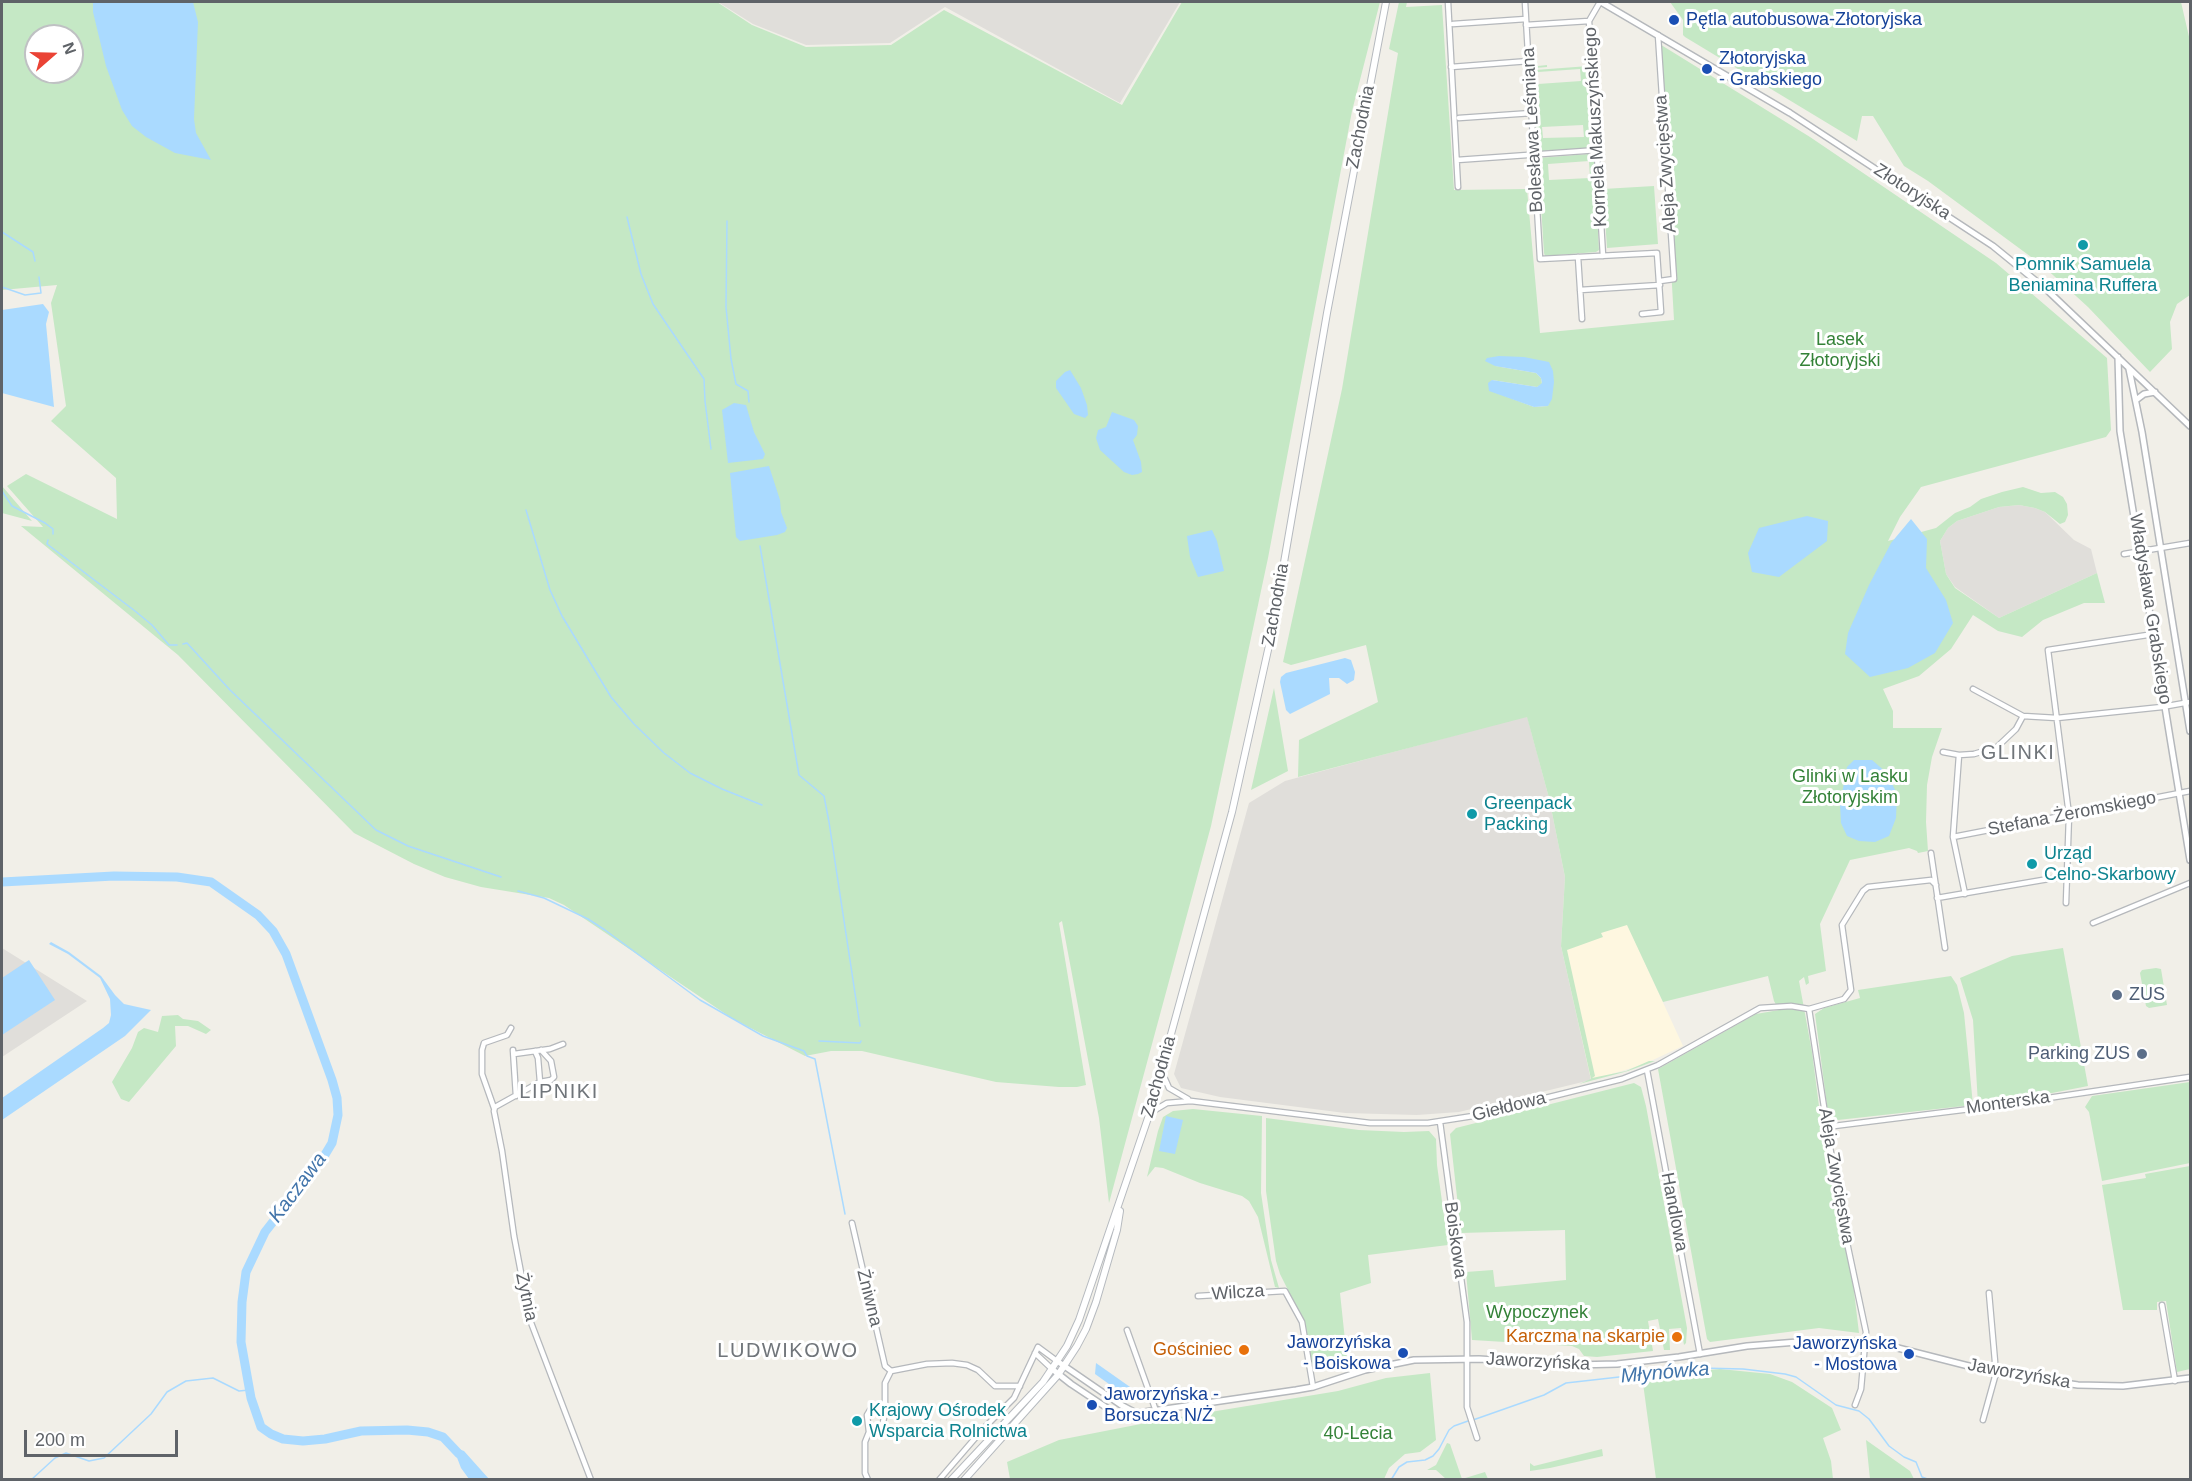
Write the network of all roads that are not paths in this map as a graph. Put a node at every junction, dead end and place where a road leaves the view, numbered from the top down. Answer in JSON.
{"nodes":[{"id":1,"x":1386,"y":2,"type":"edge"},
{"id":2,"x":1448,"y":2,"type":"edge"},
{"id":3,"x":1525,"y":2,"type":"edge"},
{"id":4,"x":1600,"y":2,"type":"edge"},
{"id":5,"x":1589,"y":21,"type":"junction"},
{"id":6,"x":1526,"y":22,"type":"junction"},
{"id":7,"x":1453,"y":24,"type":"dead end"},
{"id":8,"x":1658,"y":35,"type":"junction"},
{"id":9,"x":1529,"y":62,"type":"junction"},
{"id":10,"x":1451,"y":67,"type":"junction"},
{"id":11,"x":1532,"y":113,"type":"junction"},
{"id":12,"x":1459,"y":118,"type":"dead end"},
{"id":13,"x":1598,"y":150,"type":"junction"},
{"id":14,"x":1534,"y":154,"type":"junction"},
{"id":15,"x":1457,"y":160,"type":"junction"},
{"id":16,"x":1458,"y":187,"type":"dead end"},
{"id":17,"x":1603,"y":256,"type":"junction"},
{"id":18,"x":1578,"y":257,"type":"junction"},
{"id":19,"x":1660,"y":283,"type":"junction"},
{"id":20,"x":1580,"y":290,"type":"junction"},
{"id":21,"x":1642,"y":314,"type":"dead end"},
{"id":22,"x":1582,"y":319,"type":"dead end"},
{"id":23,"x":2118,"y":357,"type":"junction"},
{"id":24,"x":2129,"y":367,"type":"junction"},
{"id":25,"x":2155,"y":392,"type":"junction"},
{"id":26,"x":2136,"y":400,"type":"junction"},
{"id":27,"x":2190,"y":426,"type":"edge"},
{"id":28,"x":2190,"y":543,"type":"edge"},
{"id":29,"x":2161,"y":548,"type":"junction"},
{"id":30,"x":2140,"y":552,"type":"junction"},
{"id":31,"x":2124,"y":554,"type":"dead end"},
{"id":32,"x":2154,"y":634,"type":"junction"},
{"id":33,"x":1973,"y":689,"type":"dead end"},
{"id":34,"x":2188,"y":702,"type":"edge"},
{"id":35,"x":2166,"y":706,"type":"junction"},
{"id":36,"x":2023,"y":716,"type":"junction"},
{"id":37,"x":2057,"y":717,"type":"junction"},
{"id":38,"x":2190,"y":731,"type":"edge"},
{"id":39,"x":1943,"y":752,"type":"dead end"},
{"id":40,"x":1959,"y":755,"type":"junction"},
{"id":41,"x":2190,"y":791,"type":"edge"},
{"id":42,"x":2180,"y":793,"type":"junction"},
{"id":43,"x":2069,"y":815,"type":"junction"},
{"id":44,"x":1953,"y":837,"type":"junction"},
{"id":45,"x":1931,"y":853,"type":"dead end"},
{"id":46,"x":2190,"y":860,"type":"edge"},
{"id":47,"x":2066,"y":876,"type":"junction"},
{"id":48,"x":2190,"y":883,"type":"edge"},
{"id":49,"x":1936,"y":885,"type":"junction"},
{"id":50,"x":1965,"y":894,"type":"junction"},
{"id":51,"x":1937,"y":898,"type":"junction"},
{"id":52,"x":2066,"y":903,"type":"dead end"},
{"id":53,"x":2093,"y":923,"type":"dead end"},
{"id":54,"x":1945,"y":948,"type":"dead end"},
{"id":55,"x":1809,"y":1009,"type":"junction"},
{"id":56,"x":511,"y":1028,"type":"dead end"},
{"id":57,"x":563,"y":1044,"type":"dead end"},
{"id":58,"x":538,"y":1050,"type":"junction"},
{"id":59,"x":1161,"y":1070,"type":"junction"},
{"id":60,"x":1647,"y":1070,"type":"junction"},
{"id":61,"x":2190,"y":1077,"type":"edge"},
{"id":62,"x":540,"y":1082,"type":"junction"},
{"id":63,"x":516,"y":1096,"type":"junction"},
{"id":64,"x":1191,"y":1101,"type":"junction"},
{"id":65,"x":494,"y":1108,"type":"junction"},
{"id":66,"x":1149,"y":1114,"type":"junction"},
{"id":67,"x":1440,"y":1122,"type":"junction"},
{"id":68,"x":1826,"y":1127,"type":"junction"},
{"id":69,"x":1122,"y":1199,"type":"junction"},
{"id":70,"x":852,"y":1223,"type":"dead end"},
{"id":71,"x":1989,"y":1293,"type":"dead end"},
{"id":72,"x":1198,"y":1296,"type":"dead end"},
{"id":73,"x":2162,"y":1305,"type":"dead end"},
{"id":74,"x":1127,"y":1330,"type":"dead end"},
{"id":75,"x":1865,"y":1342,"type":"junction"},
{"id":76,"x":1036,"y":1350,"type":"junction"},
{"id":77,"x":1700,"y":1354,"type":"junction"},
{"id":78,"x":1468,"y":1359,"type":"junction"},
{"id":79,"x":1057,"y":1361,"type":"junction"},
{"id":80,"x":1064,"y":1366,"type":"junction"},
{"id":81,"x":1052,"y":1369,"type":"junction"},
{"id":82,"x":891,"y":1371,"type":"junction"},
{"id":83,"x":1996,"y":1372,"type":"junction"},
{"id":84,"x":1058,"y":1375,"type":"junction"},
{"id":85,"x":2190,"y":1378,"type":"edge"},
{"id":86,"x":2175,"y":1381,"type":"junction"},
{"id":87,"x":1020,"y":1386,"type":"junction"},
{"id":88,"x":1313,"y":1387,"type":"junction"},
{"id":89,"x":1855,"y":1405,"type":"dead end"},
{"id":90,"x":1156,"y":1411,"type":"junction"},
{"id":91,"x":885,"y":1413,"type":"junction"},
{"id":92,"x":1137,"y":1414,"type":"junction"},
{"id":93,"x":1983,"y":1420,"type":"dead end"},
{"id":94,"x":869,"y":1432,"type":"junction"},
{"id":95,"x":1477,"y":1438,"type":"dead end"},
{"id":96,"x":591,"y":1479,"type":"edge"},
{"id":97,"x":868,"y":1479,"type":"edge"},
{"id":98,"x":939,"y":1479,"type":"edge"},
{"id":99,"x":951,"y":1479,"type":"edge"},
{"id":100,"x":964,"y":1479,"type":"edge"}],
"edges":[{"from":1,"to":59,"type":"main road","name":"Zachodnia"},
{"from":2,"to":10,"type":"street"},
{"from":3,"to":6,"type":"street","name":"Bolesława Leśmiana"},
{"from":4,"to":5,"type":"street","name":"Kornela Makuszyńskiego"},
{"from":4,"to":8,"type":"street","name":"Złotoryjska"},
{"from":5,"to":6,"type":"street"},
{"from":5,"to":13,"type":"street","name":"Kornela Makuszyńskiego"},
{"from":6,"to":7,"type":"street"},
{"from":6,"to":9,"type":"street","name":"Bolesława Leśmiana"},
{"from":8,"to":19,"type":"street","name":"Aleja Zwycięstwa"},
{"from":8,"to":23,"type":"street","name":"Złotoryjska"},
{"from":9,"to":10,"type":"street"},
{"from":9,"to":11,"type":"street","name":"Bolesława Leśmiana"},
{"from":10,"to":15,"type":"street"},
{"from":11,"to":12,"type":"street"},
{"from":11,"to":14,"type":"street","name":"Bolesława Leśmiana"},
{"from":13,"to":14,"type":"street"},
{"from":13,"to":17,"type":"street","name":"Kornela Makuszyńskiego"},
{"from":14,"to":15,"type":"street"},
{"from":14,"to":18,"type":"street","name":"Bolesława Leśmiana"},
{"from":15,"to":16,"type":"street"},
{"from":17,"to":18,"type":"street"},
{"from":17,"to":19,"type":"street"},
{"from":18,"to":20,"type":"street"},
{"from":19,"to":20,"type":"street"},
{"from":19,"to":21,"type":"street"},
{"from":20,"to":22,"type":"street"},
{"from":23,"to":24,"type":"street","name":"Złotoryjska"},
{"from":23,"to":30,"type":"street","name":"Władysława Grabskiego"},
{"from":24,"to":25,"type":"street","name":"Złotoryjska"},
{"from":24,"to":26,"type":"street","name":"Władysława Grabskiego"},
{"from":25,"to":26,"type":"street"},
{"from":25,"to":27,"type":"street","name":"Złotoryjska"},
{"from":26,"to":29,"type":"street","name":"Władysława Grabskiego"},
{"from":28,"to":29,"type":"street"},
{"from":29,"to":30,"type":"street"},
{"from":29,"to":34,"type":"street","name":"Władysława Grabskiego"},
{"from":30,"to":31,"type":"street"},
{"from":30,"to":32,"type":"street","name":"Władysława Grabskiego"},
{"from":32,"to":35,"type":"street","name":"Władysława Grabskiego"},
{"from":32,"to":37,"type":"street"},
{"from":33,"to":36,"type":"street"},
{"from":34,"to":35,"type":"street"},
{"from":34,"to":38,"type":"street","name":"Władysława Grabskiego"},
{"from":35,"to":37,"type":"street"},
{"from":35,"to":42,"type":"street","name":"Władysława Grabskiego"},
{"from":36,"to":37,"type":"street"},
{"from":36,"to":40,"type":"street"},
{"from":37,"to":43,"type":"street"},
{"from":39,"to":40,"type":"street"},
{"from":40,"to":44,"type":"street"},
{"from":41,"to":42,"type":"street","name":"Stefana Żeromskiego"},
{"from":42,"to":43,"type":"street","name":"Stefana Żeromskiego"},
{"from":42,"to":46,"type":"street","name":"Władysława Grabskiego"},
{"from":43,"to":44,"type":"street","name":"Stefana Żeromskiego"},
{"from":43,"to":47,"type":"street"},
{"from":44,"to":50,"type":"street"},
{"from":45,"to":49,"type":"street"},
{"from":47,"to":50,"type":"street"},
{"from":47,"to":52,"type":"street"},
{"from":48,"to":53,"type":"street"},
{"from":49,"to":51,"type":"street"},
{"from":49,"to":55,"type":"street"},
{"from":50,"to":51,"type":"street"},
{"from":51,"to":54,"type":"street"},
{"from":55,"to":60,"type":"street","name":"Giełdowa"},
{"from":55,"to":68,"type":"street","name":"Aleja Zwycięstwa"},
{"from":56,"to":65,"type":"street","name":"Żytnia"},
{"from":57,"to":58,"type":"street"},
{"from":58,"to":62,"type":"street"},
{"from":58,"to":62,"type":"street"},
{"from":58,"to":63,"type":"street"},
{"from":59,"to":64,"type":"street","name":"Giełdowa"},
{"from":59,"to":66,"type":"main road","name":"Zachodnia"},
{"from":60,"to":67,"type":"street","name":"Giełdowa"},
{"from":60,"to":77,"type":"street","name":"Handlowa"},
{"from":61,"to":68,"type":"street","name":"Monterska"},
{"from":62,"to":63,"type":"street"},
{"from":63,"to":65,"type":"street"},
{"from":64,"to":66,"type":"street","name":"Giełdowa"},
{"from":64,"to":67,"type":"street","name":"Giełdowa"},
{"from":65,"to":96,"type":"street","name":"Żytnia"},
{"from":66,"to":69,"type":"main road","name":"Zachodnia"},
{"from":67,"to":78,"type":"street","name":"Boiskowa"},
{"from":68,"to":75,"type":"street","name":"Aleja Zwycięstwa"},
{"from":69,"to":79,"type":"main road","name":"Zachodnia"},
{"from":69,"to":80,"type":"main road","name":"Zachodnia"},
{"from":70,"to":82,"type":"street","name":"Żniwna"},
{"from":71,"to":83,"type":"street"},
{"from":72,"to":88,"type":"street","name":"Wilcza"},
{"from":73,"to":86,"type":"street"},
{"from":74,"to":90,"type":"street"},
{"from":75,"to":77,"type":"street","name":"Jaworzyńska"},
{"from":75,"to":83,"type":"street","name":"Jaworzyńska"},
{"from":75,"to":89,"type":"street","name":"Aleja Zwycięstwa"},
{"from":76,"to":79,"type":"street"},
{"from":76,"to":81,"type":"street"},
{"from":76,"to":87,"type":"street"},
{"from":77,"to":78,"type":"street","name":"Jaworzyńska"},
{"from":78,"to":88,"type":"street","name":"Jaworzyńska"},
{"from":78,"to":95,"type":"street","name":"Boiskowa"},
{"from":79,"to":80,"type":"street"},
{"from":79,"to":81,"type":"main road"},
{"from":80,"to":84,"type":"main road"},
{"from":80,"to":92,"type":"street"},
{"from":81,"to":84,"type":"street","name":"Jaworzyńska"},
{"from":81,"to":99,"type":"main road"},
{"from":82,"to":87,"type":"street"},
{"from":82,"to":91,"type":"street"},
{"from":83,"to":86,"type":"street","name":"Jaworzyńska"},
{"from":83,"to":93,"type":"street"},
{"from":84,"to":92,"type":"street","name":"Jaworzyńska"},
{"from":84,"to":100,"type":"main road"},
{"from":85,"to":86,"type":"street","name":"Jaworzyńska"},
{"from":87,"to":98,"type":"street"},
{"from":88,"to":90,"type":"street","name":"Jaworzyńska"},
{"from":90,"to":92,"type":"street","name":"Jaworzyńska"},
{"from":91,"to":94,"type":"street"},
{"from":91,"to":94,"type":"street"},
{"from":94,"to":97,"type":"street"}]}
